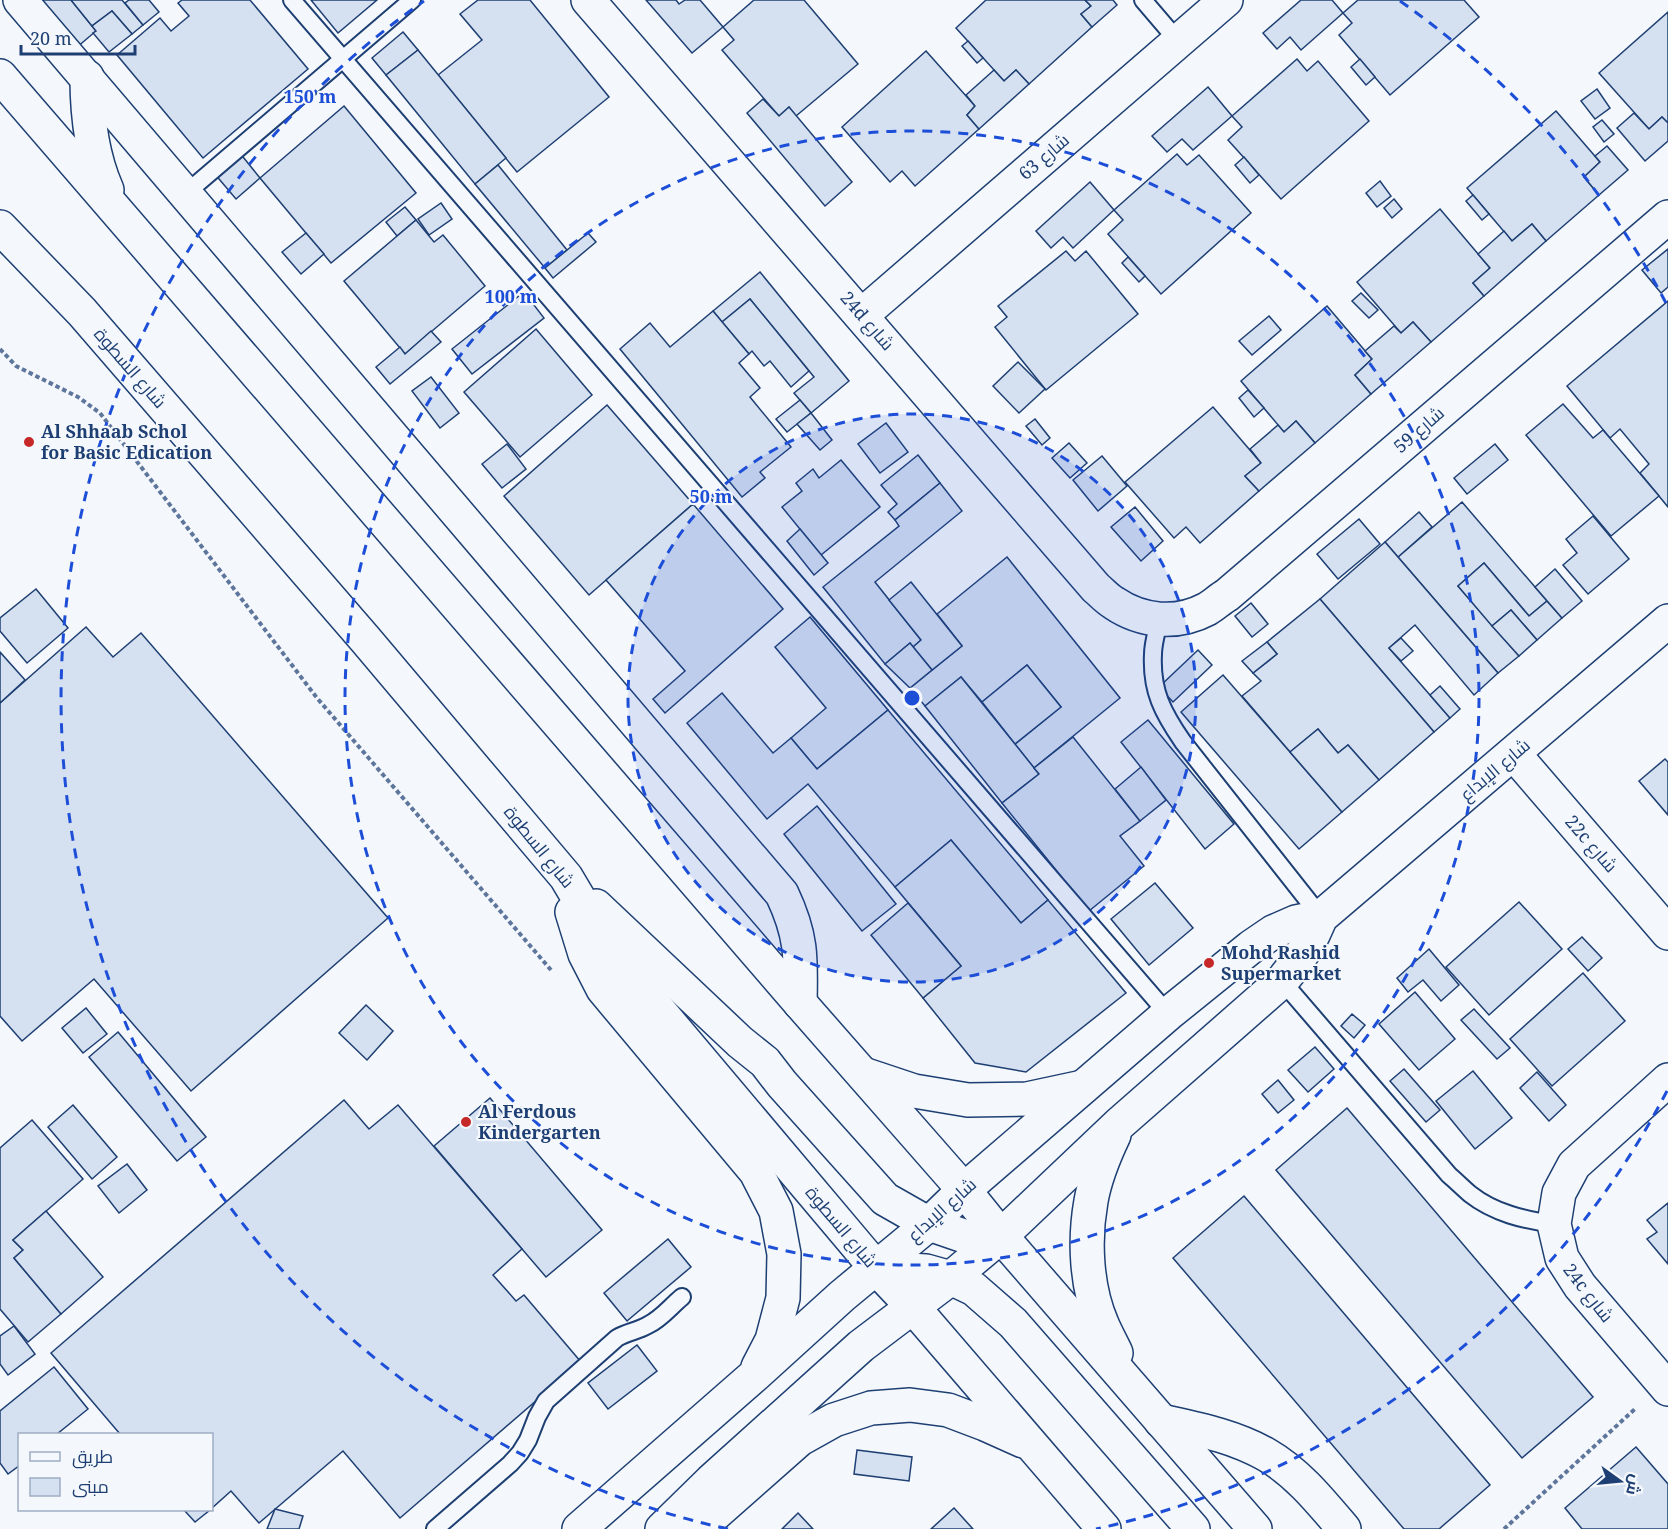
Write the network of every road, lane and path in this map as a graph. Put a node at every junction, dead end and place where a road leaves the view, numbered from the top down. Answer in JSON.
{"nodes":[{"id":1,"x":20,"y":0,"type":"edge"},
{"id":2,"x":292,"y":0,"type":"edge"},
{"id":3,"x":412,"y":0,"type":"edge"},
{"id":4,"x":588,"y":0,"type":"edge"},
{"id":5,"x":1143,"y":0,"type":"edge"},
{"id":6,"x":1226,"y":0,"type":"edge"},
{"id":7,"x":1178,"y":41,"type":"junction"},
{"id":8,"x":343,"y":59,"type":"junction"},
{"id":9,"x":0,"y":76,"type":"edge"},
{"id":10,"x":87,"y":77,"type":"junction"},
{"id":11,"x":185,"y":194,"type":"junction"},
{"id":12,"x":117,"y":211,"type":"junction"},
{"id":13,"x":1668,"y":217,"type":"edge"},
{"id":14,"x":0,"y":227,"type":"edge"},
{"id":15,"x":862,"y":315,"type":"junction"},
{"id":16,"x":0,"y":349,"type":"edge"},
{"id":17,"x":1159,"y":621,"type":"junction"},
{"id":18,"x":1668,"y":621,"type":"edge"},
{"id":19,"x":1514,"y":754,"type":"junction"},
{"id":20,"x":566,"y":878,"type":"junction"},
{"id":21,"x":1321,"y":917,"type":"junction"},
{"id":22,"x":1668,"y":933,"type":"edge"},
{"id":23,"x":556,"y":976,"type":"dead end"},
{"id":24,"x":1282,"y":981,"type":"junction"},
{"id":25,"x":800,"y":1003,"type":"junction"},
{"id":26,"x":1168,"y":1014,"type":"junction"},
{"id":27,"x":862,"y":1073,"type":"junction"},
{"id":28,"x":1668,"y":1080,"type":"edge"},
{"id":29,"x":1084,"y":1087,"type":"junction"},
{"id":30,"x":1119,"y":1124,"type":"junction"},
{"id":31,"x":964,"y":1190,"type":"junction"},
{"id":32,"x":929,"y":1224,"type":"junction"},
{"id":33,"x":1554,"y":1224,"type":"junction"},
{"id":34,"x":1001,"y":1236,"type":"junction"},
{"id":35,"x":876,"y":1268,"type":"junction"},
{"id":36,"x":951,"y":1278,"type":"junction"},
{"id":37,"x":682,"y":1297,"type":"dead end"},
{"id":38,"x":913,"y":1306,"type":"junction"},
{"id":39,"x":754,"y":1375,"type":"junction"},
{"id":40,"x":1666,"y":1386,"type":"edge"},
{"id":41,"x":1151,"y":1409,"type":"junction"},
{"id":42,"x":1032,"y":1444,"type":"junction"},
{"id":43,"x":1092,"y":1522,"type":"edge"},
{"id":44,"x":435,"y":1529,"type":"edge"},
{"id":45,"x":579,"y":1529,"type":"edge"},
{"id":46,"x":662,"y":1529,"type":"edge"},
{"id":47,"x":698,"y":1529,"type":"edge"},
{"id":48,"x":1193,"y":1529,"type":"edge"},
{"id":49,"x":1255,"y":1529,"type":"edge"},
{"id":50,"x":1344,"y":1529,"type":"edge"},
{"id":51,"x":1504,"y":1529,"type":"edge"}],
"edges":[{"from":1,"to":10,"type":"main road"},
{"from":2,"to":8,"type":"lane"},
{"from":3,"to":8,"type":"lane"},
{"from":4,"to":15,"type":"main road","name":"24d شارع"},
{"from":5,"to":7,"type":"lane"},
{"from":6,"to":7,"type":"main road","name":"شارع 63"},
{"from":7,"to":15,"type":"main road","name":"شارع 63"},
{"from":8,"to":11,"type":"lane"},
{"from":8,"to":26,"type":"lane"},
{"from":9,"to":12,"type":"main road"},
{"from":10,"to":11,"type":"main road"},
{"from":10,"to":12,"type":"main road"},
{"from":11,"to":25,"type":"main road"},
{"from":12,"to":25,"type":"main road"},
{"from":13,"to":17,"type":"main road","name":"شارع 59"},
{"from":14,"to":20,"type":"main road","name":"شارع السطوة"},
{"from":15,"to":17,"type":"main road","name":"24d شارع"},
{"from":16,"to":23,"type":"path"},
{"from":17,"to":21,"type":"lane"},
{"from":18,"to":19,"type":"main road","name":"شارع الإبداع"},
{"from":19,"to":21,"type":"main road","name":"شارع الإبداع"},
{"from":19,"to":22,"type":"main road","name":"22c شارع"},
{"from":20,"to":32,"type":"main road"},
{"from":20,"to":35,"type":"main road","name":"شارع السطوة"},
{"from":20,"to":39,"type":"main road"},
{"from":21,"to":24,"type":"main road","name":"شارع الإبداع"},
{"from":21,"to":26,"type":"main road","name":"شارع الإبداع"},
{"from":24,"to":30,"type":"main road","name":"شارع الإبداع"},
{"from":24,"to":33,"type":"lane"},
{"from":25,"to":27,"type":"main road"},
{"from":26,"to":29,"type":"main road","name":"شارع الإبداع"},
{"from":27,"to":29,"type":"main road"},
{"from":27,"to":31,"type":"main road"},
{"from":28,"to":33,"type":"main road","name":"24c شارع"},
{"from":29,"to":31,"type":"main road","name":"شارع الإبداع"},
{"from":30,"to":34,"type":"main road","name":"شارع الإبداع"},
{"from":30,"to":41,"type":"main road"},
{"from":31,"to":32,"type":"main road","name":"شارع الإبداع"},
{"from":31,"to":34,"type":"main road"},
{"from":32,"to":34,"type":"main road"},
{"from":32,"to":35,"type":"main road","name":"شارع الإبداع"},
{"from":33,"to":40,"type":"main road","name":"24c شارع"},
{"from":34,"to":36,"type":"main road","name":"شارع الإبداع"},
{"from":34,"to":41,"type":"main road"},
{"from":35,"to":36,"type":"main road"},
{"from":35,"to":38,"type":"main road","name":"شارع السطوة"},
{"from":35,"to":39,"type":"main road","name":"شارع الإبداع"},
{"from":36,"to":38,"type":"main road","name":"شارع الإبداع"},
{"from":36,"to":48,"type":"main road"},
{"from":37,"to":44,"type":"lane"},
{"from":38,"to":42,"type":"main road","name":"شارع السطوة"},
{"from":38,"to":46,"type":"main road","name":"شارع الإبداع"},
{"from":39,"to":45,"type":"main road","name":"شارع الإبداع"},
{"from":40,"to":51,"type":"path"},
{"from":41,"to":49,"type":"main road"},
{"from":41,"to":50,"type":"main road"},
{"from":42,"to":43,"type":"main road","name":"شارع السطوة"},
{"from":42,"to":47,"type":"main road"}]}
